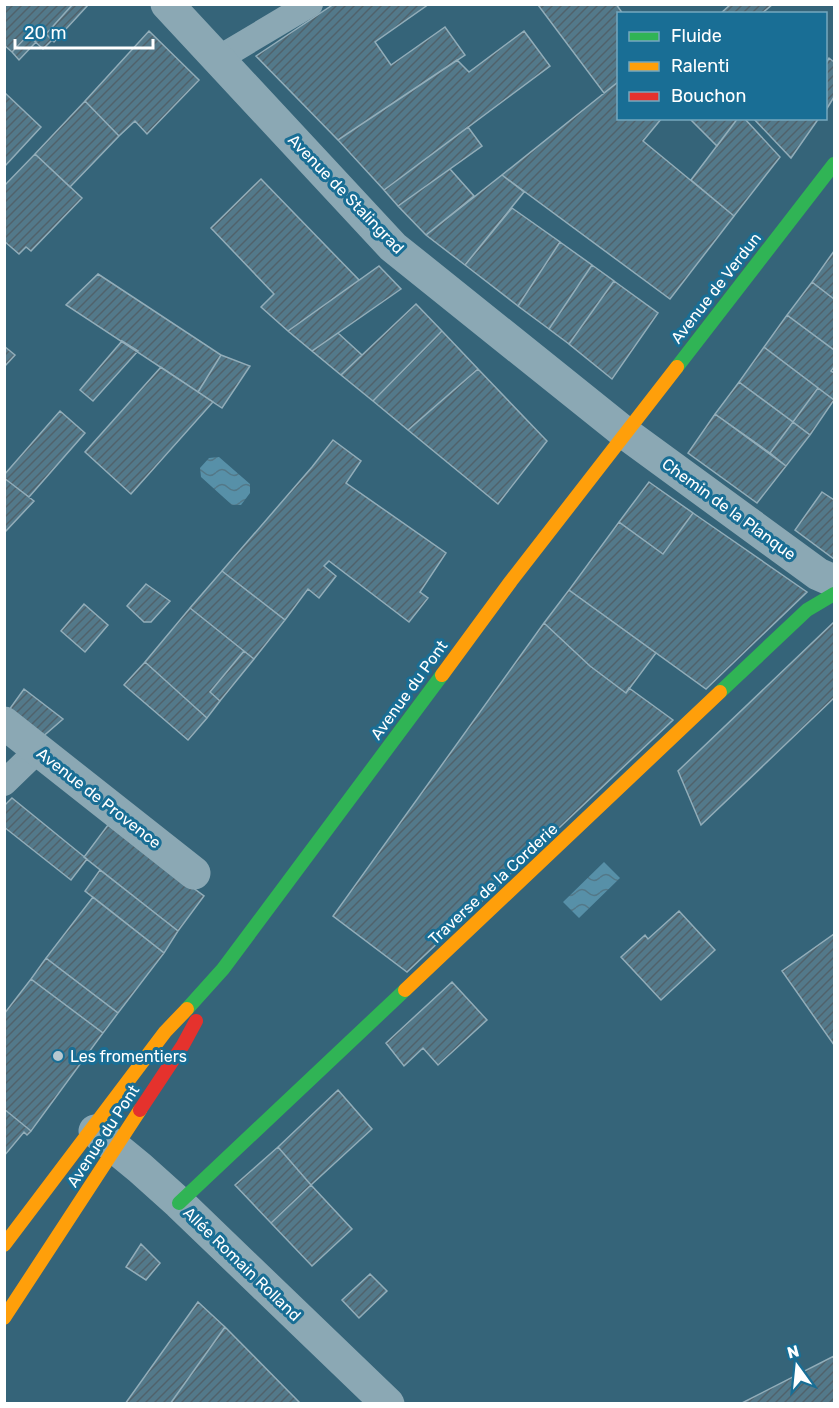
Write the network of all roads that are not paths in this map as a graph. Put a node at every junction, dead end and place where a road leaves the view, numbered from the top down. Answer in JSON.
{"nodes":[{"id":1,"x":167,"y":4,"type":"edge"},
{"id":2,"x":310,"y":4,"type":"edge"},
{"id":3,"x":218,"y":59,"type":"junction"},
{"id":4,"x":834,"y":164,"type":"edge"},
{"id":5,"x":625,"y":433,"type":"junction"},
{"id":6,"x":834,"y":581,"type":"edge"},
{"id":7,"x":834,"y":594,"type":"edge"},
{"id":8,"x":4,"y":723,"type":"edge"},
{"id":9,"x":38,"y":750,"type":"junction"},
{"id":10,"x":4,"y":783,"type":"edge"},
{"id":11,"x":194,"y":873,"type":"dead end"},
{"id":12,"x":223,"y":969,"type":"junction"},
{"id":13,"x":104,"y":1138,"type":"junction"},
{"id":14,"x":179,"y":1203,"type":"junction"},
{"id":15,"x":4,"y":1245,"type":"edge"},
{"id":16,"x":4,"y":1318,"type":"edge"},
{"id":17,"x":388,"y":1404,"type":"edge"}],
"edges":[{"from":1,"to":3,"type":"street","name":"Avenue de Stalingrad"},
{"from":2,"to":3,"type":"lane"},
{"from":3,"to":5,"type":"street","name":"Avenue de Stalingrad"},
{"from":4,"to":5,"type":"main road","name":"Avenue de Verdun"},
{"from":5,"to":6,"type":"street","name":"Chemin de la Planque"},
{"from":5,"to":12,"type":"main road","name":"Avenue du Pont"},
{"from":7,"to":14,"type":"main road","name":"Traverse de la Corderie"},
{"from":8,"to":9,"type":"street","name":"Avenue de Provence"},
{"from":9,"to":10,"type":"lane"},
{"from":9,"to":11,"type":"street","name":"Avenue de Provence"},
{"from":12,"to":13,"type":"main road","name":"Avenue du Pont"},
{"from":12,"to":13,"type":"main road","name":"Avenue du Pont"},
{"from":13,"to":14,"type":"street","name":"Allée Romain Rolland"},
{"from":13,"to":15,"type":"main road","name":"Avenue du Pont"},
{"from":13,"to":16,"type":"main road","name":"Avenue du Pont"},
{"from":14,"to":17,"type":"street","name":"Allée Romain Rolland"}]}
